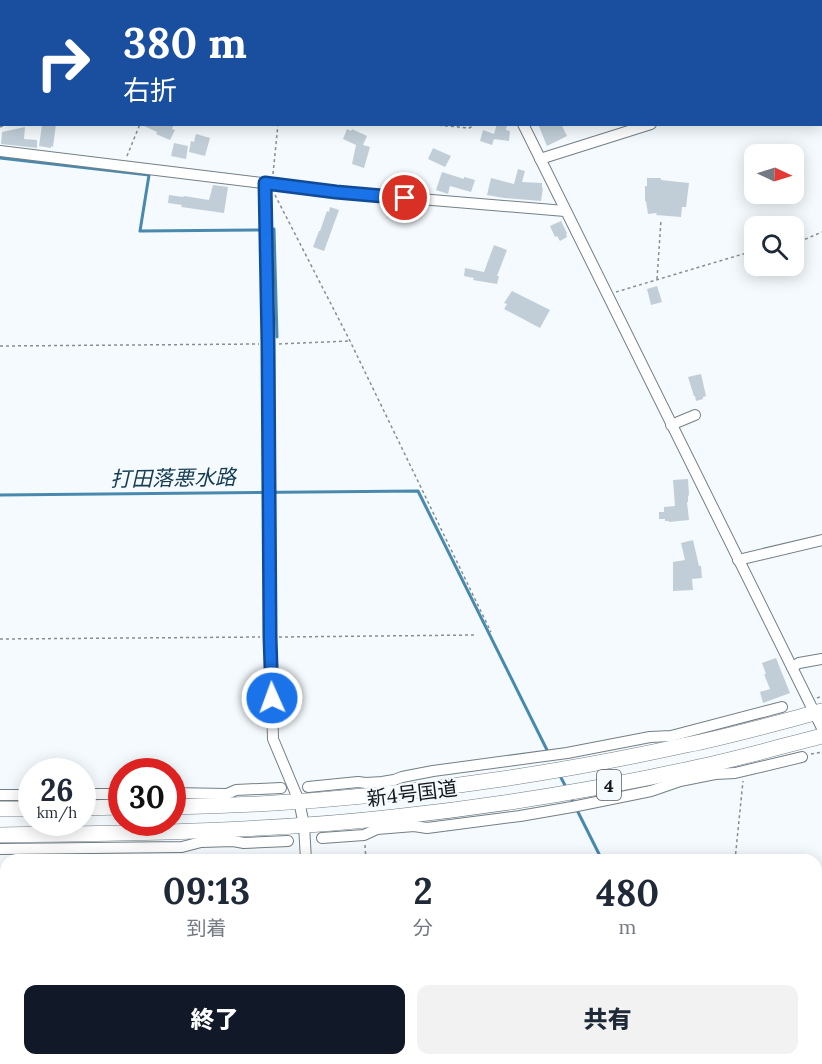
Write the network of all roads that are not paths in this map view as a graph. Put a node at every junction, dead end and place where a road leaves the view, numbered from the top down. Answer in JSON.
{"nodes":[{"id":1,"x":524,"y":126,"type":"edge"},
{"id":2,"x":645,"y":126,"type":"edge"},
{"id":3,"x":0,"y":151,"type":"edge"},
{"id":4,"x":540,"y":159,"type":"junction"},
{"id":5,"x":269,"y":183,"type":"junction"},
{"id":6,"x":565,"y":211,"type":"junction"},
{"id":7,"x":695,"y":415,"type":"dead end"},
{"id":8,"x":671,"y":425,"type":"junction"},
{"id":9,"x":822,"y":540,"type":"edge"},
{"id":10,"x":738,"y":560,"type":"junction"},
{"id":11,"x":822,"y":659,"type":"edge"},
{"id":12,"x":792,"y":667,"type":"junction"},
{"id":13,"x":782,"y":707,"type":"dead end"},
{"id":14,"x":817,"y":707,"type":"edge"},
{"id":15,"x":822,"y":728,"type":"edge"},
{"id":16,"x":822,"y":736,"type":"edge"},
{"id":17,"x":685,"y":739,"type":"junction"},
{"id":18,"x":802,"y":757,"type":"dead end"},
{"id":19,"x":696,"y":773,"type":"junction"},
{"id":20,"x":308,"y":787,"type":"dead end"},
{"id":21,"x":281,"y":788,"type":"dead end"},
{"id":22,"x":383,"y":788,"type":"junction"},
{"id":23,"x":0,"y":795,"type":"edge"},
{"id":24,"x":18,"y":795,"type":"edge"},
{"id":25,"x":186,"y":795,"type":"edge"},
{"id":26,"x":215,"y":800,"type":"junction"},
{"id":27,"x":298,"y":801,"type":"junction"},
{"id":28,"x":186,"y":805,"type":"edge"},
{"id":29,"x":0,"y":809,"type":"edge"},
{"id":30,"x":18,"y":809,"type":"edge"},
{"id":31,"x":393,"y":823,"type":"junction"},
{"id":32,"x":304,"y":825,"type":"junction"},
{"id":33,"x":0,"y":835,"type":"edge"},
{"id":34,"x":218,"y":836,"type":"junction"},
{"id":35,"x":322,"y":838,"type":"dead end"},
{"id":36,"x":288,"y":841,"type":"dead end"},
{"id":37,"x":0,"y":849,"type":"edge"},
{"id":38,"x":306,"y":854,"type":"edge"}],
"edges":[{"from":1,"to":4,"type":"street"},
{"from":2,"to":4,"type":"street"},
{"from":3,"to":5,"type":"street"},
{"from":4,"to":6,"type":"street"},
{"from":5,"to":6,"type":"street"},
{"from":5,"to":27,"type":"street"},
{"from":6,"to":8,"type":"street"},
{"from":7,"to":8,"type":"street"},
{"from":8,"to":10,"type":"street"},
{"from":9,"to":10,"type":"street"},
{"from":10,"to":12,"type":"street"},
{"from":11,"to":12,"type":"street"},
{"from":12,"to":14,"type":"street"},
{"from":13,"to":17,"type":"street"},
{"from":14,"to":15,"type":"street"},
{"from":14,"to":17,"type":"highway","name":"新4号国道","number":"4"},
{"from":16,"to":19,"type":"highway","name":"新4号国道","number":"4"},
{"from":17,"to":22,"type":"highway","name":"新4号国道","number":"4"},
{"from":18,"to":19,"type":"street"},
{"from":19,"to":31,"type":"highway","name":"新4号国道","number":"4"},
{"from":20,"to":22,"type":"street"},
{"from":21,"to":26,"type":"street"},
{"from":22,"to":27,"type":"highway","name":"新4号国道","number":"4"},
{"from":23,"to":24,"type":"street"},
{"from":25,"to":26,"type":"street"},
{"from":26,"to":27,"type":"highway","name":"新4号国道","number":"4"},
{"from":26,"to":28,"type":"highway","name":"新4号国道","number":"4"},
{"from":27,"to":32,"type":"street"},
{"from":29,"to":30,"type":"highway"},
{"from":31,"to":32,"type":"highway","name":"新4号国道","number":"4"},
{"from":31,"to":35,"type":"street"},
{"from":32,"to":34,"type":"highway","name":"新4号国道","number":"4"},
{"from":32,"to":38,"type":"street"},
{"from":33,"to":34,"type":"highway","name":"新4号国道","number":"4"},
{"from":34,"to":36,"type":"street"},
{"from":34,"to":37,"type":"street"}]}
